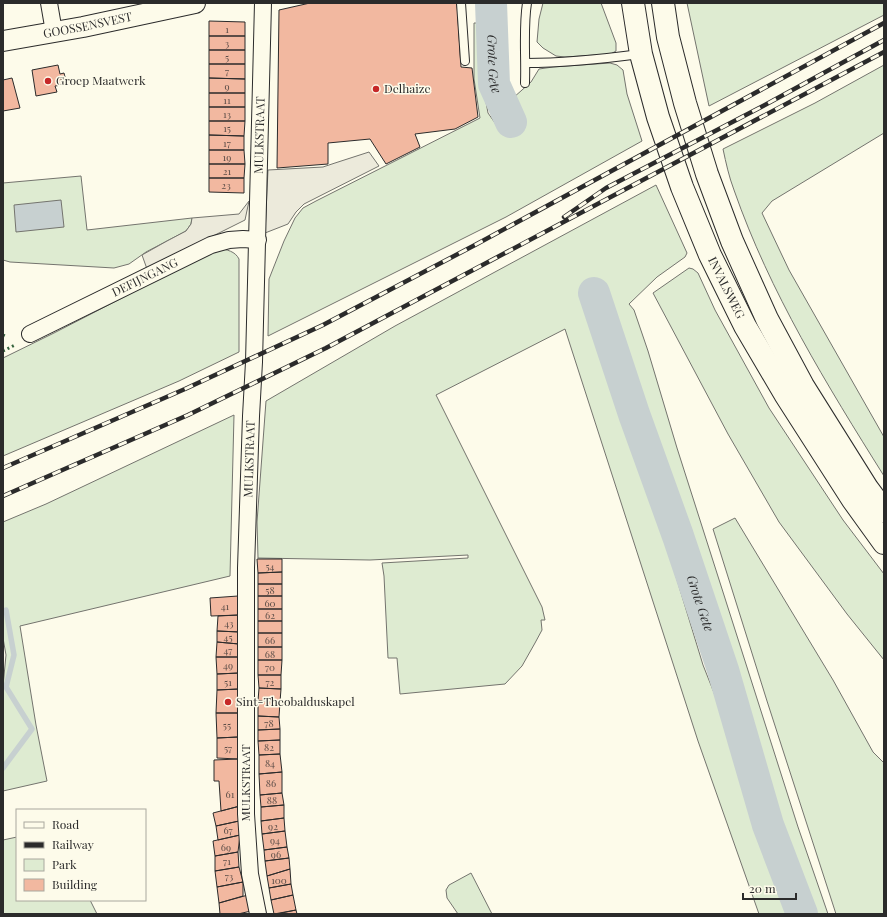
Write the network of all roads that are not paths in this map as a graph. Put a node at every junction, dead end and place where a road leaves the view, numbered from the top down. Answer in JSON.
{"nodes":[{"id":1,"x":49,"y":3,"type":"edge"},
{"id":2,"x":194,"y":3,"type":"edge"},
{"id":3,"x":263,"y":3,"type":"edge"},
{"id":4,"x":461,"y":3,"type":"edge"},
{"id":5,"x":527,"y":3,"type":"edge"},
{"id":6,"x":633,"y":3,"type":"edge"},
{"id":7,"x":663,"y":3,"type":"edge"},
{"id":8,"x":54,"y":32,"type":"junction"},
{"id":9,"x":3,"y":41,"type":"edge"},
{"id":10,"x":641,"y":54,"type":"junction"},
{"id":11,"x":465,"y":61,"type":"dead end"},
{"id":12,"x":526,"y":63,"type":"junction"},
{"id":13,"x":525,"y":83,"type":"dead end"},
{"id":14,"x":258,"y":240,"type":"junction"},
{"id":15,"x":33,"y":333,"type":"dead end"},
{"id":16,"x":884,"y":511,"type":"edge"},
{"id":17,"x":884,"y":543,"type":"edge"},
{"id":18,"x":258,"y":914,"type":"edge"}],
"edges":[{"from":1,"to":8,"type":"street"},
{"from":2,"to":8,"type":"street","name":"GOOSSENSVEST"},
{"from":3,"to":14,"type":"street","name":"MULKSTRAAT"},
{"from":4,"to":11,"type":"lane"},
{"from":5,"to":12,"type":"lane"},
{"from":6,"to":10,"type":"main road","name":"INVALSWEG"},
{"from":7,"to":16,"type":"main road","name":"INVALSWEG"},
{"from":8,"to":9,"type":"street","name":"GOOSSENSVEST"},
{"from":10,"to":12,"type":"lane"},
{"from":10,"to":17,"type":"main road","name":"INVALSWEG"},
{"from":12,"to":13,"type":"lane"},
{"from":14,"to":15,"type":"street","name":"DEFIJNGANG"},
{"from":14,"to":18,"type":"street","name":"MULKSTRAAT"}]}
